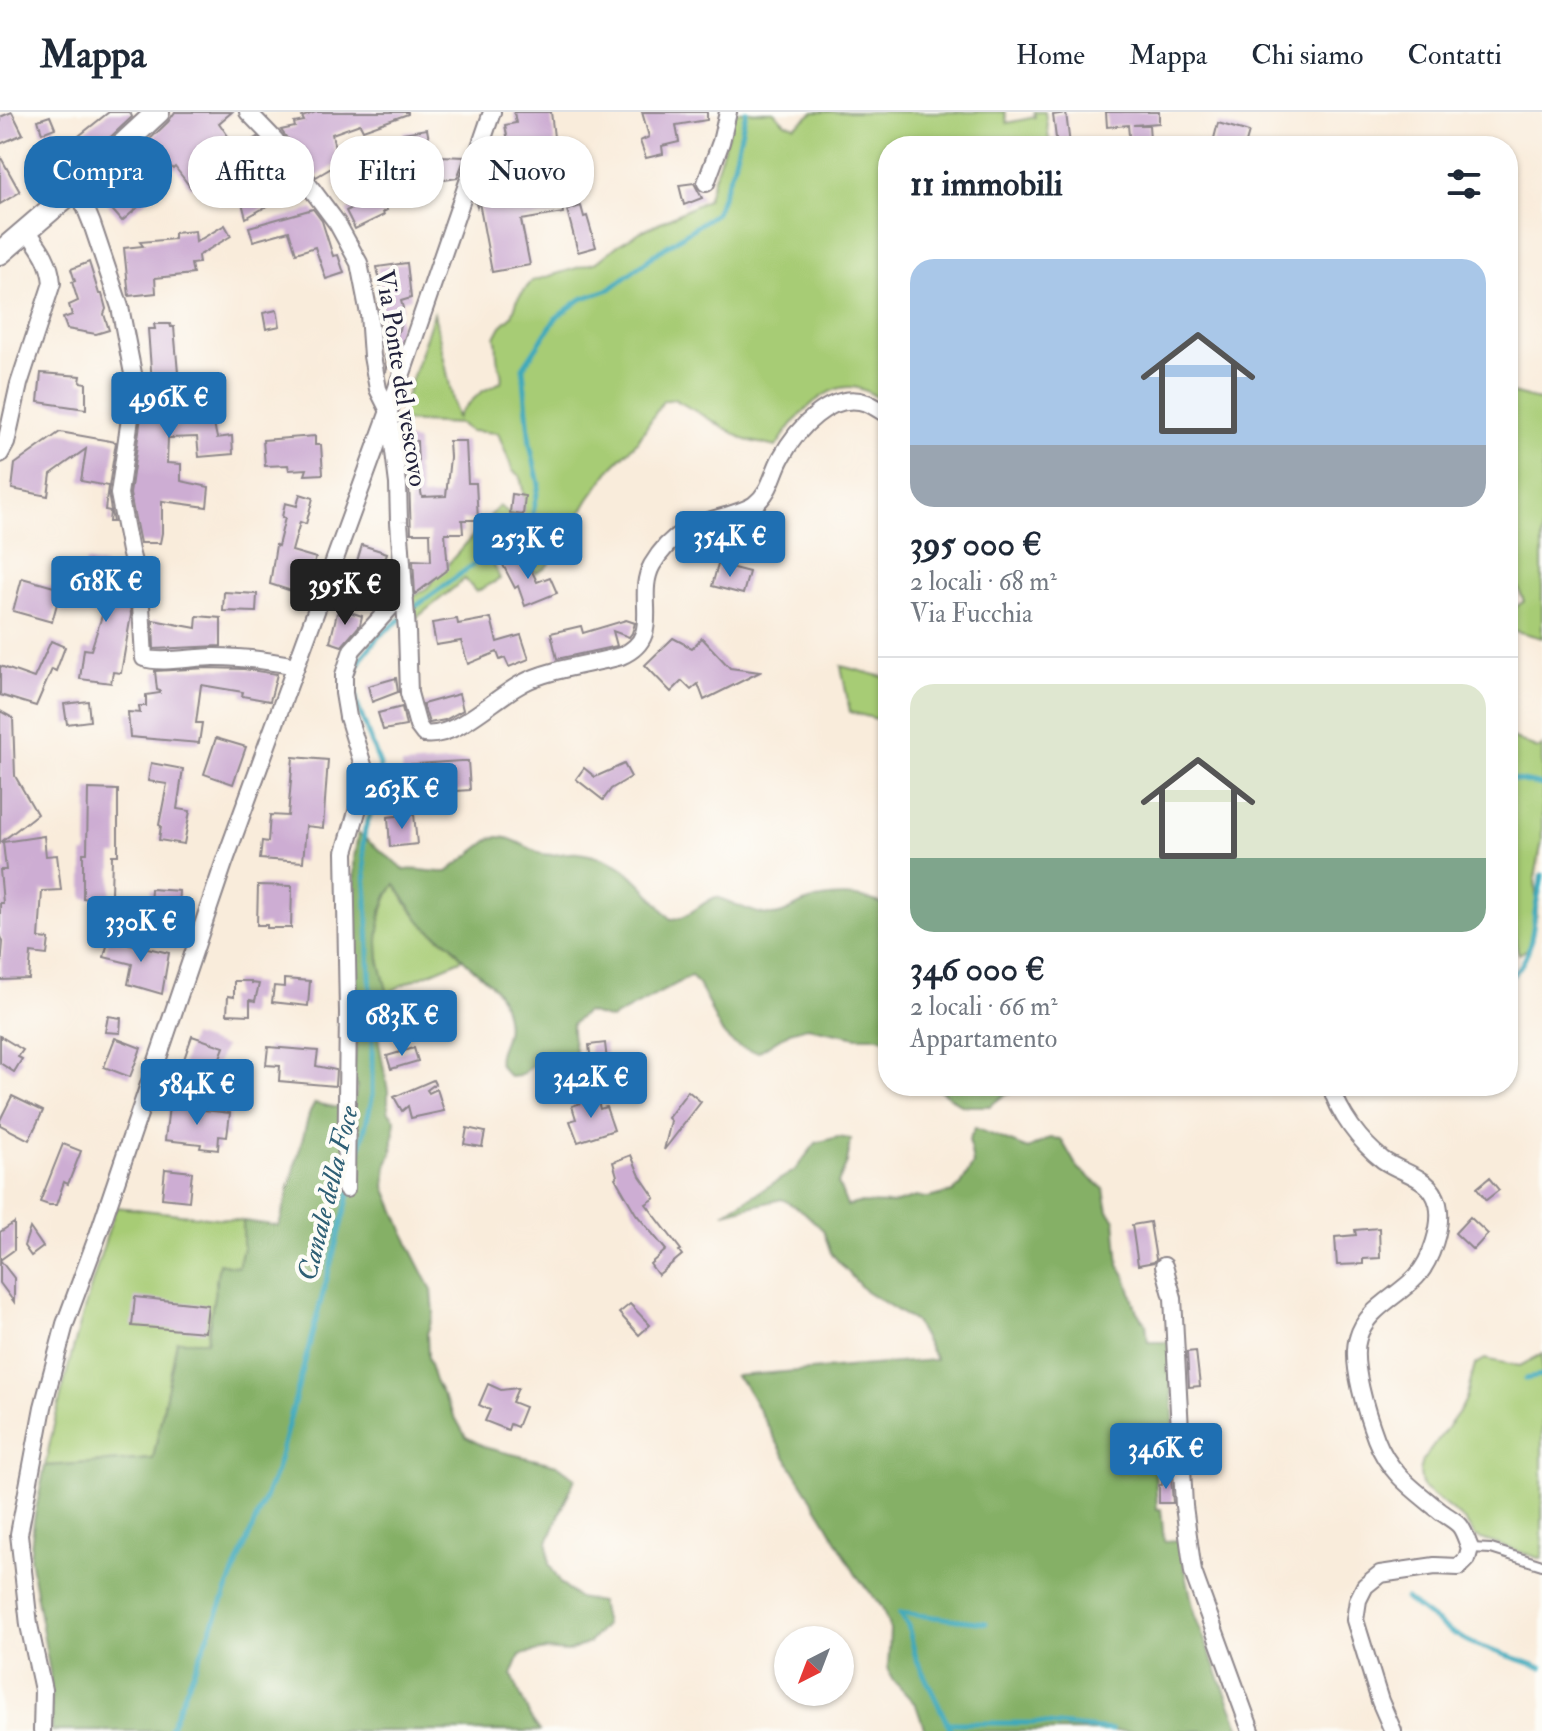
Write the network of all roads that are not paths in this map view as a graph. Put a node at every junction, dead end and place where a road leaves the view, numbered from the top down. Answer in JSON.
{"nodes":[{"id":1,"x":158,"y":112,"type":"edge"},
{"id":2,"x":248,"y":112,"type":"edge"},
{"id":3,"x":492,"y":112,"type":"edge"},
{"id":4,"x":728,"y":112,"type":"edge"},
{"id":5,"x":132,"y":136,"type":"edge"},
{"id":6,"x":706,"y":183,"type":"dead end"},
{"id":7,"x":52,"y":208,"type":"edge"},
{"id":8,"x":86,"y":208,"type":"edge"},
{"id":9,"x":26,"y":229,"type":"junction"},
{"id":10,"x":0,"y":253,"type":"edge"},
{"id":11,"x":878,"y":409,"type":"edge"},
{"id":12,"x":389,"y":411,"type":"junction"},
{"id":13,"x":0,"y":454,"type":"edge"},
{"id":14,"x":405,"y":595,"type":"junction"},
{"id":15,"x":296,"y":666,"type":"junction"},
{"id":16,"x":1334,"y":1096,"type":"edge"},
{"id":17,"x":346,"y":1189,"type":"dead end"},
{"id":18,"x":1164,"y":1266,"type":"dead end"},
{"id":19,"x":1470,"y":1548,"type":"junction"},
{"id":20,"x":1542,"y":1565,"type":"edge"},
{"id":21,"x":42,"y":1731,"type":"edge"},
{"id":22,"x":1251,"y":1731,"type":"edge"},
{"id":23,"x":1393,"y":1731,"type":"edge"}],
"edges":[{"from":1,"to":5,"type":"street"},
{"from":2,"to":12,"type":"street","name":"Via Ponte del vescovo"},
{"from":3,"to":12,"type":"street"},
{"from":4,"to":6,"type":"street"},
{"from":7,"to":9,"type":"street"},
{"from":8,"to":15,"type":"street"},
{"from":9,"to":10,"type":"street"},
{"from":9,"to":13,"type":"street"},
{"from":11,"to":14,"type":"street","name":"Via Ponte del vescovo"},
{"from":12,"to":14,"type":"street","name":"Via Ponte del vescovo"},
{"from":12,"to":15,"type":"street"},
{"from":14,"to":17,"type":"street"},
{"from":15,"to":21,"type":"street"},
{"from":16,"to":19,"type":"street"},
{"from":18,"to":22,"type":"street"},
{"from":19,"to":20,"type":"lane"},
{"from":19,"to":23,"type":"street"}]}
